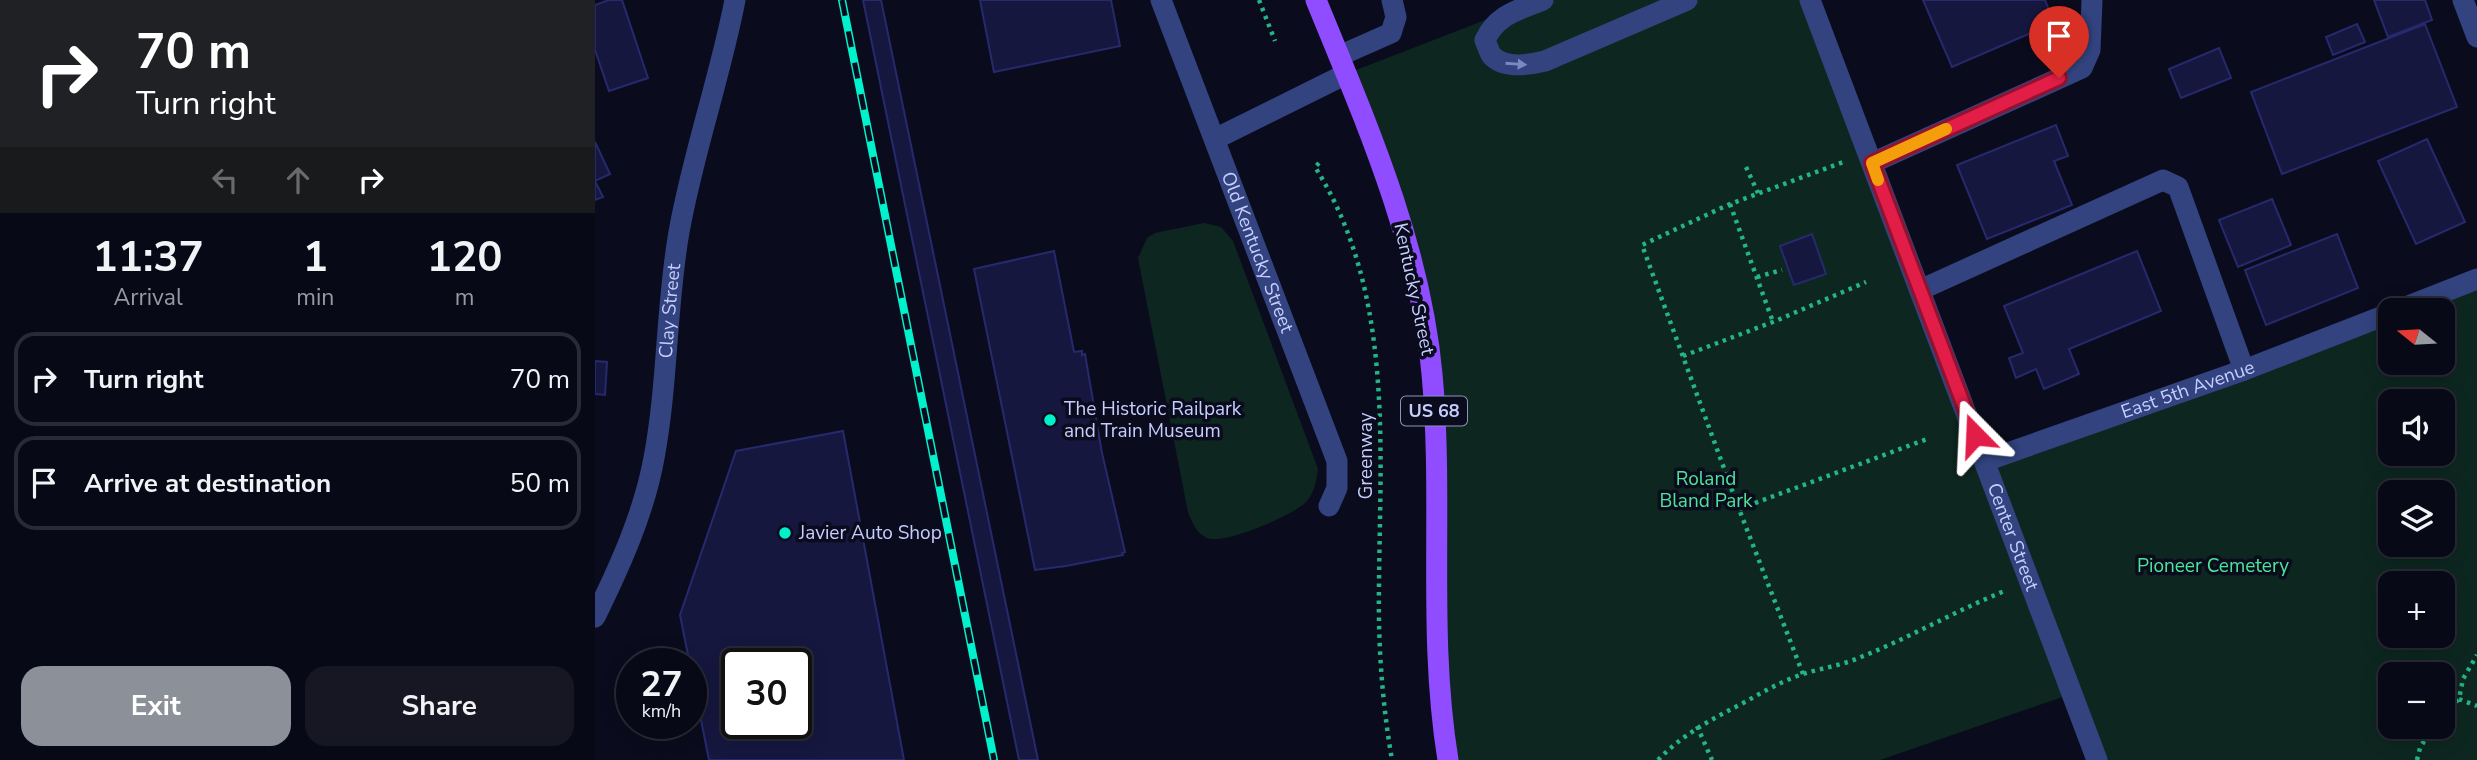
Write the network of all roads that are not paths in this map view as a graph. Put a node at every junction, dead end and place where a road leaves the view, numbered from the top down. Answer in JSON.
{"nodes":[{"id":1,"x":1161,"y":0,"type":"edge"},
{"id":2,"x":1316,"y":0,"type":"edge"},
{"id":3,"x":1392,"y":0,"type":"edge"},
{"id":4,"x":1543,"y":0,"type":"edge"},
{"id":5,"x":1687,"y":0,"type":"edge"},
{"id":6,"x":1810,"y":0,"type":"edge"},
{"id":7,"x":2092,"y":0,"type":"edge"},
{"id":8,"x":2463,"y":0,"type":"edge"},
{"id":9,"x":733,"y":1,"type":"edge"},
{"id":10,"x":2477,"y":37,"type":"edge"},
{"id":11,"x":1342,"y":65,"type":"junction"},
{"id":12,"x":1215,"y":139,"type":"junction"},
{"id":13,"x":1869,"y":157,"type":"junction"},
{"id":14,"x":2477,"y":279,"type":"edge"},
{"id":15,"x":1920,"y":290,"type":"junction"},
{"id":16,"x":2429,"y":298,"type":"edge"},
{"id":17,"x":2378,"y":318,"type":"edge"},
{"id":18,"x":2244,"y":370,"type":"junction"},
{"id":19,"x":1985,"y":461,"type":"junction"},
{"id":20,"x":1329,"y":506,"type":"dead end"},
{"id":21,"x":595,"y":617,"type":"edge"},
{"id":22,"x":1448,"y":760,"type":"edge"},
{"id":23,"x":2097,"y":760,"type":"edge"}],
"edges":[{"from":1,"to":12,"type":"street","name":"Old Kentucky Street"},
{"from":2,"to":11,"type":"main road","name":"Kentucky Street","number":"US 68"},
{"from":3,"to":11,"type":"street"},
{"from":4,"to":5,"type":"street","one_way":true},
{"from":6,"to":13,"type":"street","name":"Center Street"},
{"from":7,"to":13,"type":"street"},
{"from":8,"to":10,"type":"street"},
{"from":9,"to":21,"type":"street","name":"Clay Street"},
{"from":11,"to":12,"type":"street"},
{"from":11,"to":22,"type":"main road","name":"Kentucky Street","number":"US 68"},
{"from":12,"to":20,"type":"street","name":"Old Kentucky Street"},
{"from":13,"to":15,"type":"street","name":"Center Street"},
{"from":14,"to":16,"type":"street"},
{"from":15,"to":18,"type":"street"},
{"from":15,"to":19,"type":"street","name":"Center Street"},
{"from":17,"to":18,"type":"street","name":"East 5th Avenue"},
{"from":18,"to":19,"type":"street","name":"East 5th Avenue"},
{"from":19,"to":23,"type":"street","name":"Center Street"}]}
